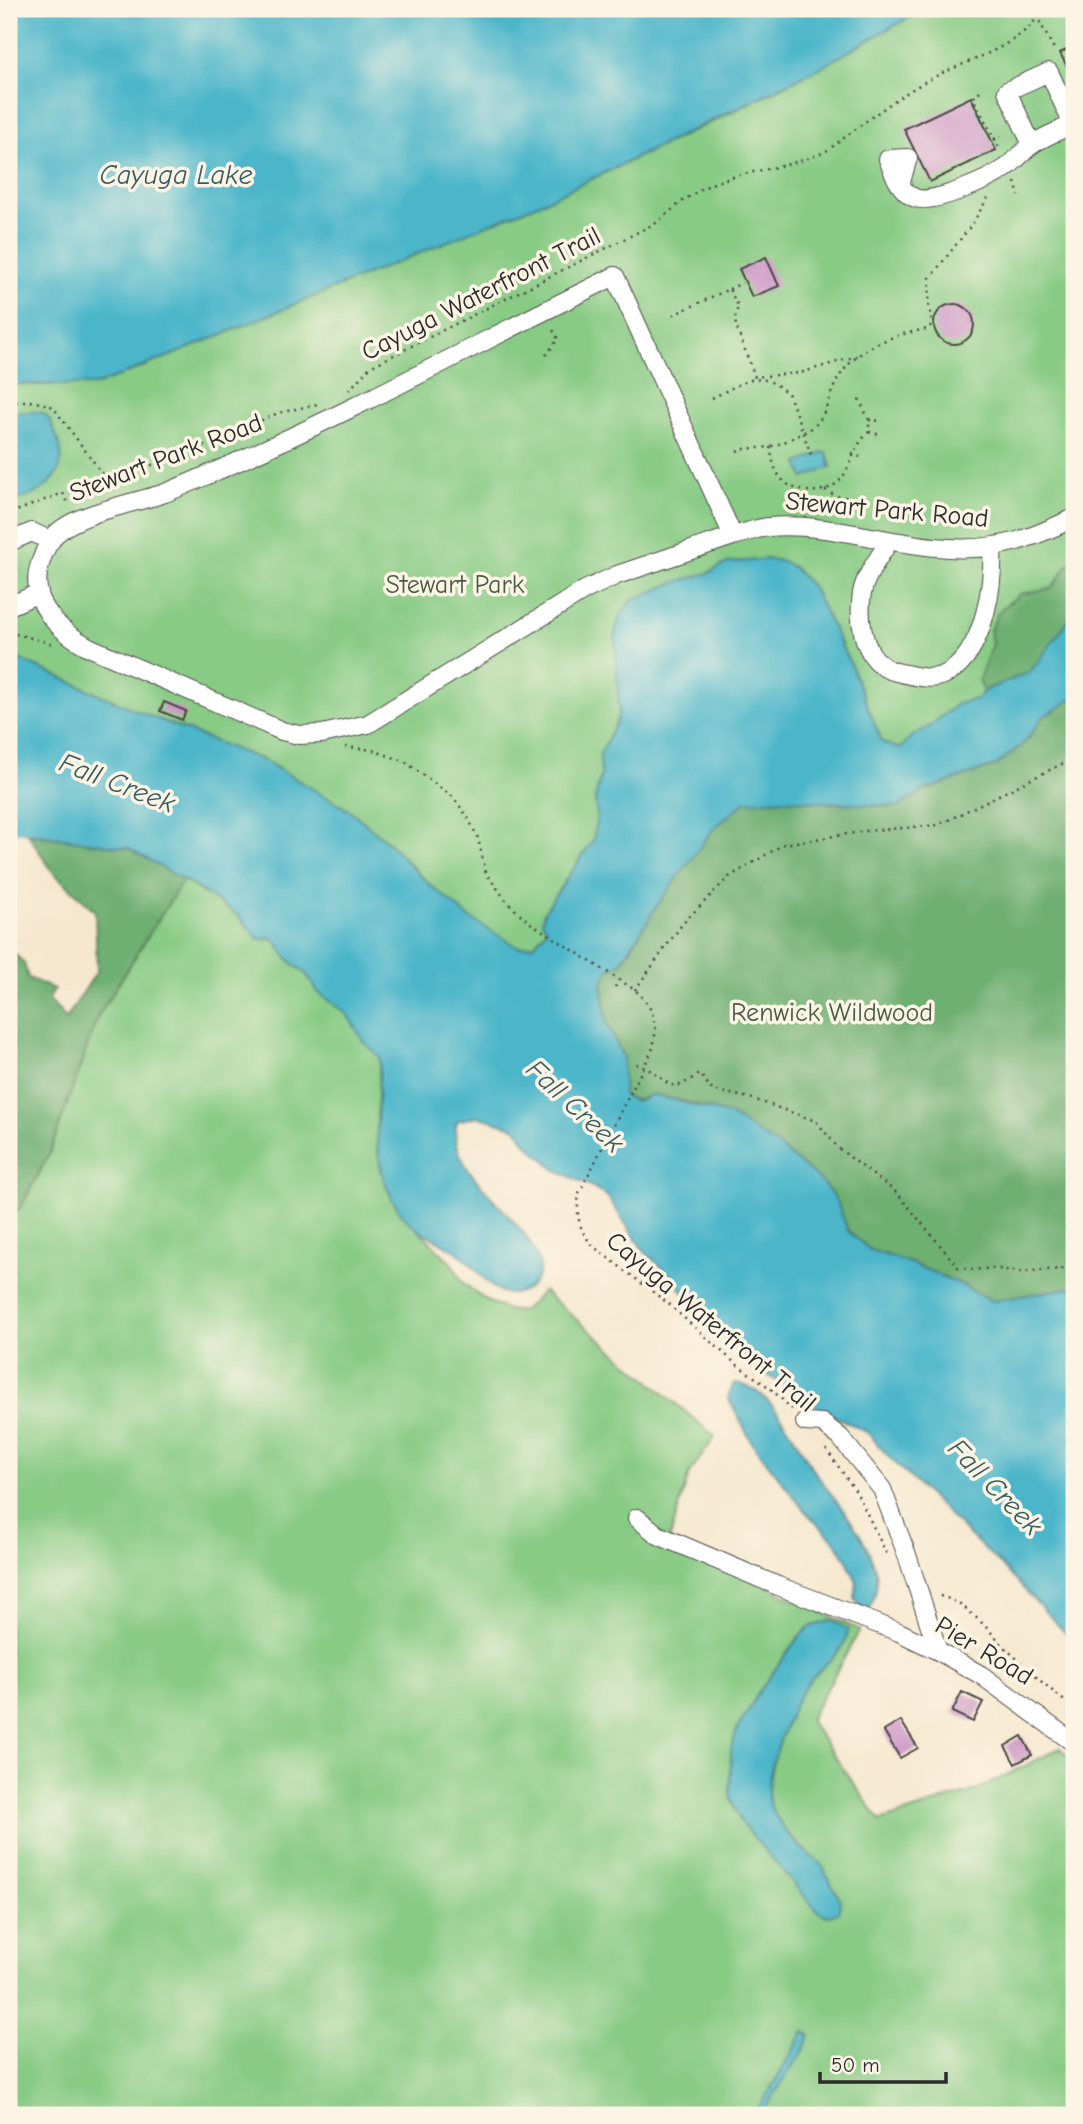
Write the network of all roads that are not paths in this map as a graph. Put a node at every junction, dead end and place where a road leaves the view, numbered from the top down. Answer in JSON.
{"nodes":[{"id":1,"x":1074,"y":125,"type":"edge"},
{"id":2,"x":1032,"y":145,"type":"junction"},
{"id":3,"x":900,"y":185,"type":"dead end"},
{"id":4,"x":1074,"y":518,"type":"edge"},
{"id":5,"x":733,"y":536,"type":"junction"},
{"id":6,"x":51,"y":541,"type":"junction"},
{"id":7,"x":889,"y":541,"type":"junction"},
{"id":8,"x":9,"y":542,"type":"edge"},
{"id":9,"x":992,"y":547,"type":"junction"},
{"id":10,"x":39,"y":593,"type":"junction"},
{"id":11,"x":9,"y":606,"type":"edge"},
{"id":12,"x":805,"y":1422,"type":"road end"},
{"id":13,"x":637,"y":1518,"type":"dead end"},
{"id":14,"x":938,"y":1651,"type":"junction"},
{"id":15,"x":1074,"y":1743,"type":"edge"}],
"edges":[{"from":1,"to":2,"type":"street"},
{"from":1,"to":2,"type":"street"},
{"from":2,"to":3,"type":"street"},
{"from":4,"to":9,"type":"street","name":"Stewart Park Road"},
{"from":5,"to":6,"type":"street","name":"Stewart Park Road"},
{"from":5,"to":7,"type":"street","name":"Stewart Park Road"},
{"from":5,"to":10,"type":"street","name":"Stewart Park Road"},
{"from":6,"to":8,"type":"street"},
{"from":6,"to":10,"type":"street"},
{"from":7,"to":9,"type":"street","name":"Stewart Park Road"},
{"from":7,"to":9,"type":"street"},
{"from":10,"to":11,"type":"street"},
{"from":12,"to":14,"type":"street"},
{"from":13,"to":14,"type":"street","name":"Pier Road"},
{"from":14,"to":15,"type":"street","name":"Pier Road"}]}
